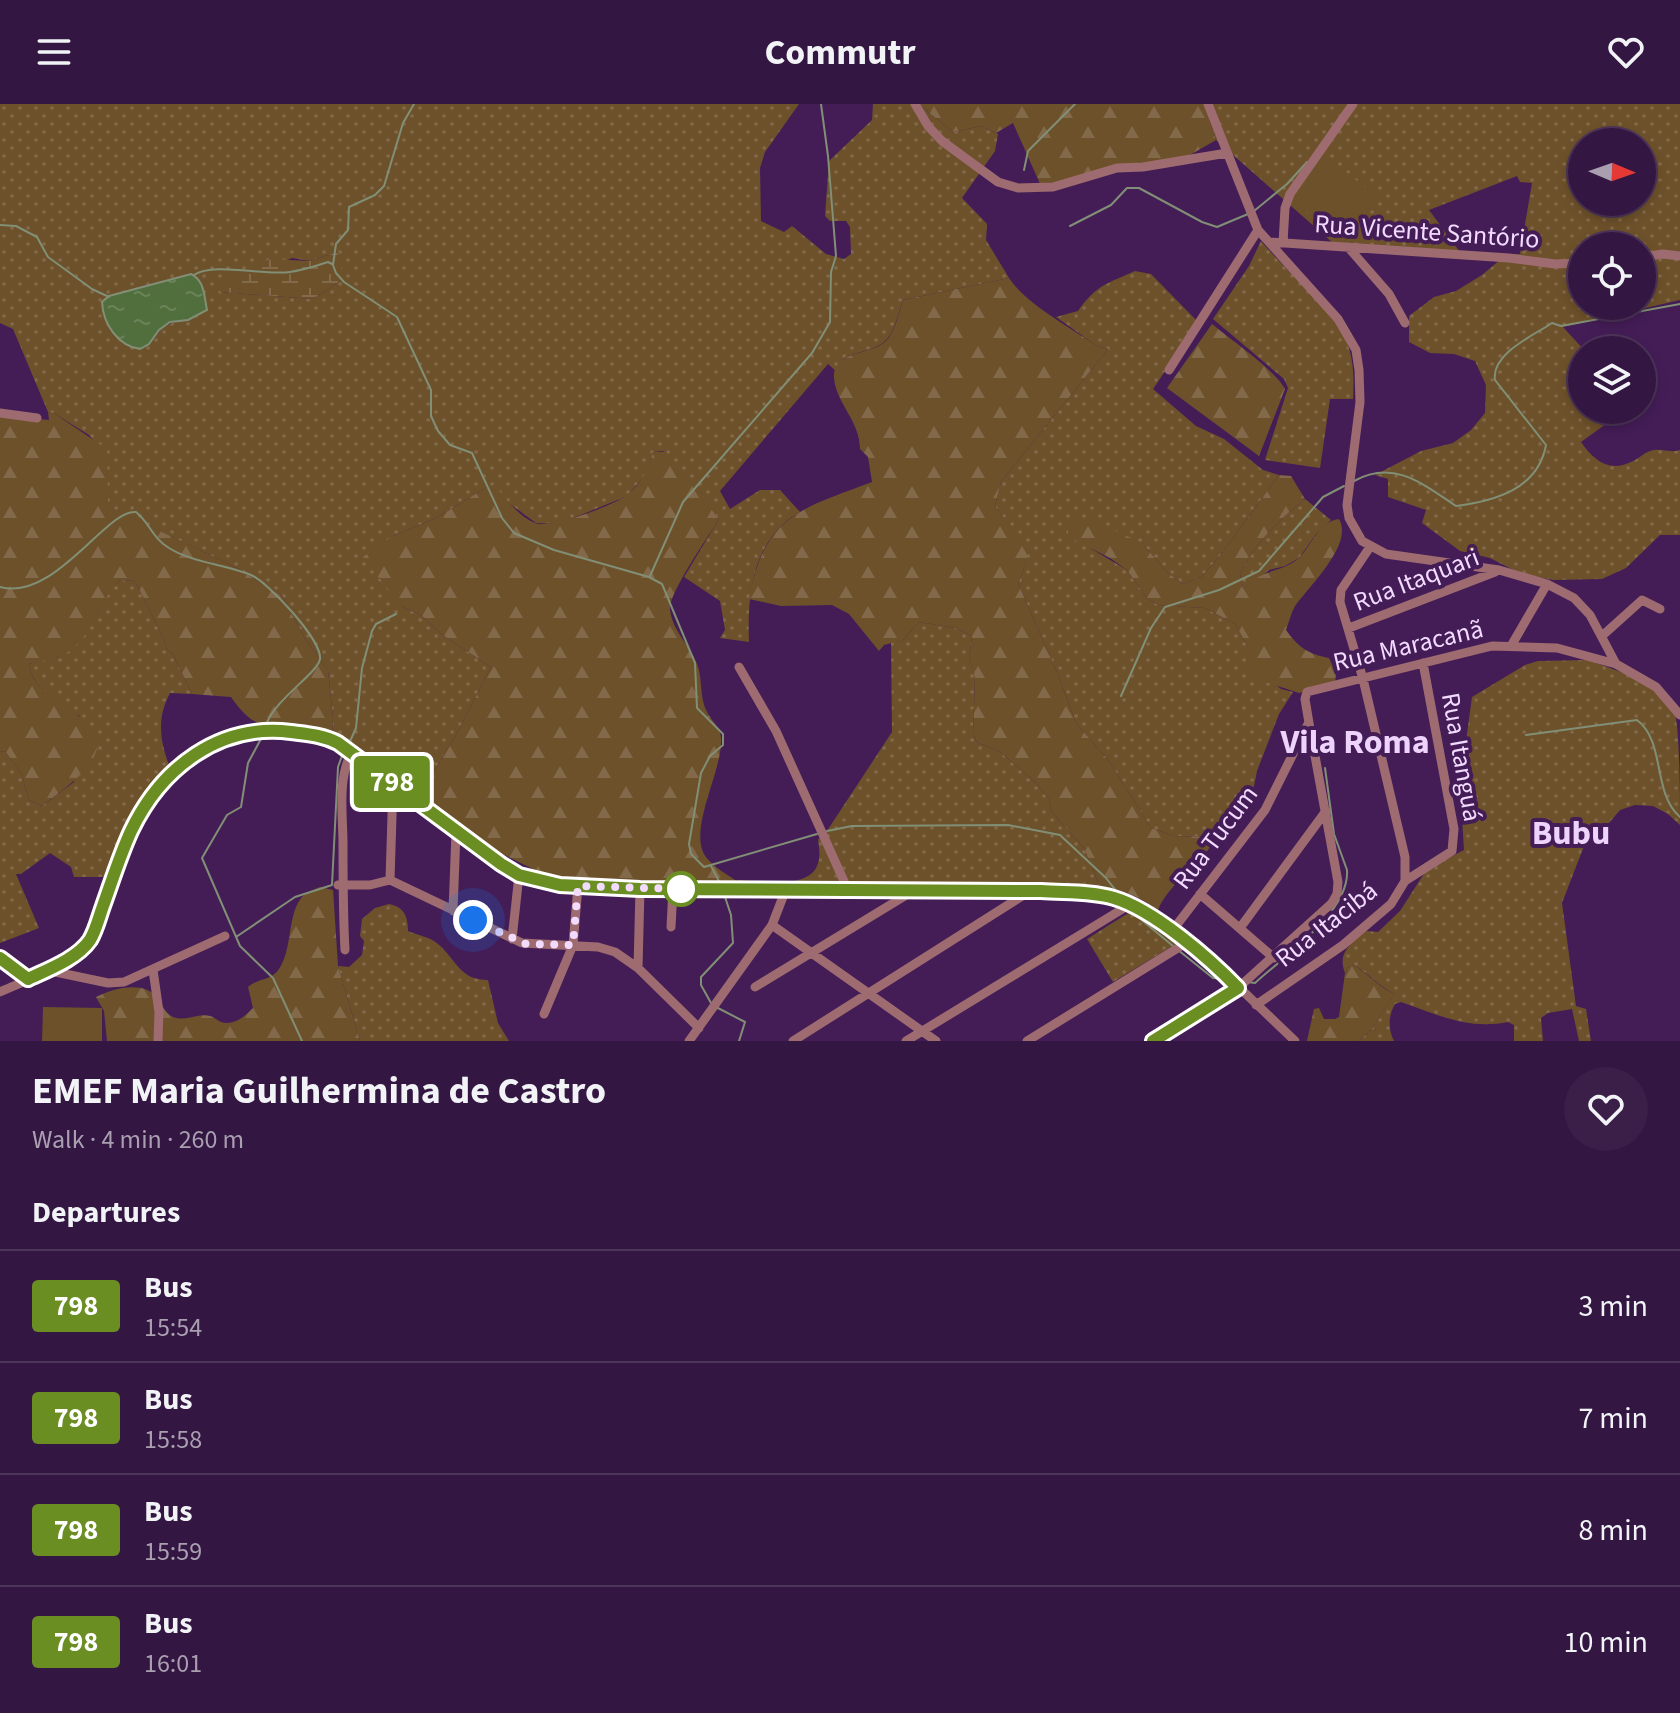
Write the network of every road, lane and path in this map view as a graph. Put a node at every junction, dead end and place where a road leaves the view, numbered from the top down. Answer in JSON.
{"nodes":[{"id":1,"x":915,"y":104,"type":"edge"},
{"id":2,"x":1208,"y":104,"type":"edge"},
{"id":3,"x":1353,"y":104,"type":"edge"},
{"id":4,"x":1227,"y":153,"type":"junction"},
{"id":5,"x":1258,"y":230,"type":"junction"},
{"id":6,"x":1269,"y":242,"type":"junction"},
{"id":7,"x":1283,"y":243,"type":"junction"},
{"id":8,"x":1348,"y":247,"type":"junction"},
{"id":9,"x":1656,"y":255,"type":"edge"},
{"id":10,"x":1680,"y":256,"type":"edge"},
{"id":11,"x":1568,"y":264,"type":"edge"},
{"id":12,"x":1405,"y":323,"type":"dead end"},
{"id":13,"x":1169,"y":370,"type":"dead end"},
{"id":14,"x":0,"y":413,"type":"edge"},
{"id":15,"x":37,"y":418,"type":"dead end"},
{"id":16,"x":1370,"y":547,"type":"junction"},
{"id":17,"x":1499,"y":570,"type":"junction"},
{"id":18,"x":1547,"y":584,"type":"junction"},
{"id":19,"x":1660,"y":609,"type":"dead end"},
{"id":20,"x":1349,"y":628,"type":"junction"},
{"id":21,"x":1602,"y":636,"type":"junction"},
{"id":22,"x":1511,"y":646,"type":"junction"},
{"id":23,"x":1423,"y":663,"type":"junction"},
{"id":24,"x":1616,"y":664,"type":"junction"},
{"id":25,"x":739,"y":667,"type":"dead end"},
{"id":26,"x":1363,"y":679,"type":"junction"},
{"id":27,"x":1680,"y":715,"type":"edge"},
{"id":28,"x":1309,"y":723,"type":"junction"},
{"id":29,"x":352,"y":752,"type":"junction"},
{"id":30,"x":393,"y":783,"type":"junction"},
{"id":31,"x":1326,"y":811,"type":"junction"},
{"id":32,"x":456,"y":832,"type":"junction"},
{"id":33,"x":519,"y":875,"type":"junction"},
{"id":34,"x":390,"y":880,"type":"junction"},
{"id":35,"x":1405,"y":881,"type":"junction"},
{"id":36,"x":339,"y":885,"type":"junction"},
{"id":37,"x":578,"y":886,"type":"junction"},
{"id":38,"x":640,"y":889,"type":"junction"},
{"id":39,"x":673,"y":889,"type":"junction"},
{"id":40,"x":786,"y":889,"type":"junction"},
{"id":41,"x":848,"y":890,"type":"junction"},
{"id":42,"x":913,"y":891,"type":"junction"},
{"id":43,"x":1030,"y":891,"type":"junction"},
{"id":44,"x":1200,"y":894,"type":"junction"},
{"id":45,"x":1129,"y":905,"type":"junction"},
{"id":46,"x":453,"y":911,"type":"junction"},
{"id":47,"x":772,"y":925,"type":"junction"},
{"id":48,"x":671,"y":927,"type":"dead end"},
{"id":49,"x":1240,"y":928,"type":"junction"},
{"id":50,"x":1172,"y":931,"type":"junction"},
{"id":51,"x":225,"y":936,"type":"dead end"},
{"id":52,"x":512,"y":939,"type":"junction"},
{"id":53,"x":1186,"y":943,"type":"junction"},
{"id":54,"x":573,"y":945,"type":"junction"},
{"id":55,"x":345,"y":950,"type":"dead end"},
{"id":56,"x":811,"y":955,"type":"junction"},
{"id":57,"x":0,"y":958,"type":"edge"},
{"id":58,"x":1274,"y":958,"type":"junction"},
{"id":59,"x":638,"y":968,"type":"junction"},
{"id":60,"x":46,"y":970,"type":"junction"},
{"id":61,"x":153,"y":970,"type":"junction"},
{"id":62,"x":28,"y":979,"type":"junction"},
{"id":63,"x":755,"y":987,"type":"dead end"},
{"id":64,"x":1238,"y":988,"type":"junction"},
{"id":65,"x":0,"y":992,"type":"edge"},
{"id":66,"x":866,"y":993,"type":"junction"},
{"id":67,"x":1256,"y":1005,"type":"junction"},
{"id":68,"x":544,"y":1014,"type":"dead end"},
{"id":69,"x":699,"y":1028,"type":"junction"},
{"id":70,"x":922,"y":1031,"type":"junction"},
{"id":71,"x":158,"y":1041,"type":"edge"},
{"id":72,"x":689,"y":1041,"type":"edge"},
{"id":73,"x":793,"y":1041,"type":"edge"},
{"id":74,"x":906,"y":1041,"type":"edge"},
{"id":75,"x":936,"y":1041,"type":"edge"},
{"id":76,"x":1027,"y":1041,"type":"edge"},
{"id":77,"x":1153,"y":1041,"type":"edge"},
{"id":78,"x":1295,"y":1041,"type":"edge"}],
"edges":[{"from":1,"to":4,"type":"street"},
{"from":2,"to":4,"type":"street"},
{"from":3,"to":7,"type":"street"},
{"from":4,"to":5,"type":"street"},
{"from":5,"to":6,"type":"street"},
{"from":5,"to":13,"type":"street"},
{"from":6,"to":7,"type":"street","name":"Rua Vicente Santório"},
{"from":6,"to":16,"type":"street"},
{"from":7,"to":8,"type":"street","name":"Rua Vicente Santório"},
{"from":8,"to":11,"type":"street","name":"Rua Vicente Santório"},
{"from":8,"to":12,"type":"street"},
{"from":9,"to":10,"type":"street"},
{"from":14,"to":15,"type":"street"},
{"from":16,"to":17,"type":"street"},
{"from":16,"to":20,"type":"street","name":"Rua Itacibá"},
{"from":17,"to":18,"type":"street"},
{"from":17,"to":20,"type":"street","name":"Rua Itaquari"},
{"from":18,"to":21,"type":"street"},
{"from":18,"to":22,"type":"street"},
{"from":19,"to":21,"type":"street"},
{"from":20,"to":26,"type":"street","name":"Rua Itacibá"},
{"from":21,"to":24,"type":"street"},
{"from":22,"to":23,"type":"street","name":"Rua Maracanã"},
{"from":22,"to":24,"type":"street","name":"Rua Maracanã"},
{"from":23,"to":26,"type":"street","name":"Rua Maracanã"},
{"from":23,"to":35,"type":"street","name":"Rua Itanguá"},
{"from":24,"to":27,"type":"street","name":"Rua Maracanã"},
{"from":25,"to":41,"type":"street"},
{"from":26,"to":28,"type":"street","name":"Rua Maracanã"},
{"from":26,"to":35,"type":"street","name":"Rua Itacibá"},
{"from":28,"to":31,"type":"street"},
{"from":28,"to":44,"type":"street","name":"Rua Tucum"},
{"from":29,"to":30,"type":"street"},
{"from":29,"to":36,"type":"street"},
{"from":29,"to":60,"type":"street"},
{"from":30,"to":32,"type":"street"},
{"from":30,"to":34,"type":"street"},
{"from":31,"to":49,"type":"street"},
{"from":31,"to":58,"type":"street"},
{"from":32,"to":33,"type":"street"},
{"from":32,"to":46,"type":"street"},
{"from":33,"to":37,"type":"street"},
{"from":33,"to":52,"type":"street"},
{"from":34,"to":36,"type":"street"},
{"from":34,"to":46,"type":"street"},
{"from":35,"to":67,"type":"street","name":"Rua Itacibá"},
{"from":36,"to":55,"type":"street"},
{"from":37,"to":38,"type":"street"},
{"from":37,"to":54,"type":"street"},
{"from":38,"to":39,"type":"street"},
{"from":38,"to":59,"type":"street"},
{"from":39,"to":40,"type":"street"},
{"from":39,"to":48,"type":"street"},
{"from":40,"to":41,"type":"street"},
{"from":40,"to":47,"type":"street"},
{"from":41,"to":42,"type":"street"},
{"from":42,"to":43,"type":"street"},
{"from":42,"to":56,"type":"street"},
{"from":43,"to":45,"type":"street"},
{"from":43,"to":66,"type":"street"},
{"from":44,"to":49,"type":"street"},
{"from":44,"to":50,"type":"street","name":"Rua Tucum"},
{"from":45,"to":50,"type":"street"},
{"from":45,"to":70,"type":"street"},
{"from":46,"to":52,"type":"street"},
{"from":47,"to":56,"type":"street"},
{"from":47,"to":69,"type":"street"},
{"from":49,"to":58,"type":"street"},
{"from":50,"to":53,"type":"street"},
{"from":51,"to":61,"type":"street"},
{"from":52,"to":54,"type":"street"},
{"from":53,"to":64,"type":"street"},
{"from":53,"to":76,"type":"street"},
{"from":54,"to":59,"type":"street"},
{"from":54,"to":68,"type":"street"},
{"from":56,"to":63,"type":"street"},
{"from":56,"to":66,"type":"street"},
{"from":57,"to":62,"type":"street"},
{"from":58,"to":64,"type":"street"},
{"from":59,"to":69,"type":"street"},
{"from":60,"to":61,"type":"street"},
{"from":60,"to":62,"type":"street"},
{"from":61,"to":71,"type":"street"},
{"from":62,"to":65,"type":"street"},
{"from":64,"to":67,"type":"street"},
{"from":64,"to":77,"type":"street"},
{"from":66,"to":70,"type":"street"},
{"from":66,"to":73,"type":"street"},
{"from":67,"to":78,"type":"street"},
{"from":69,"to":72,"type":"street"},
{"from":70,"to":74,"type":"street"},
{"from":70,"to":75,"type":"street"}]}
